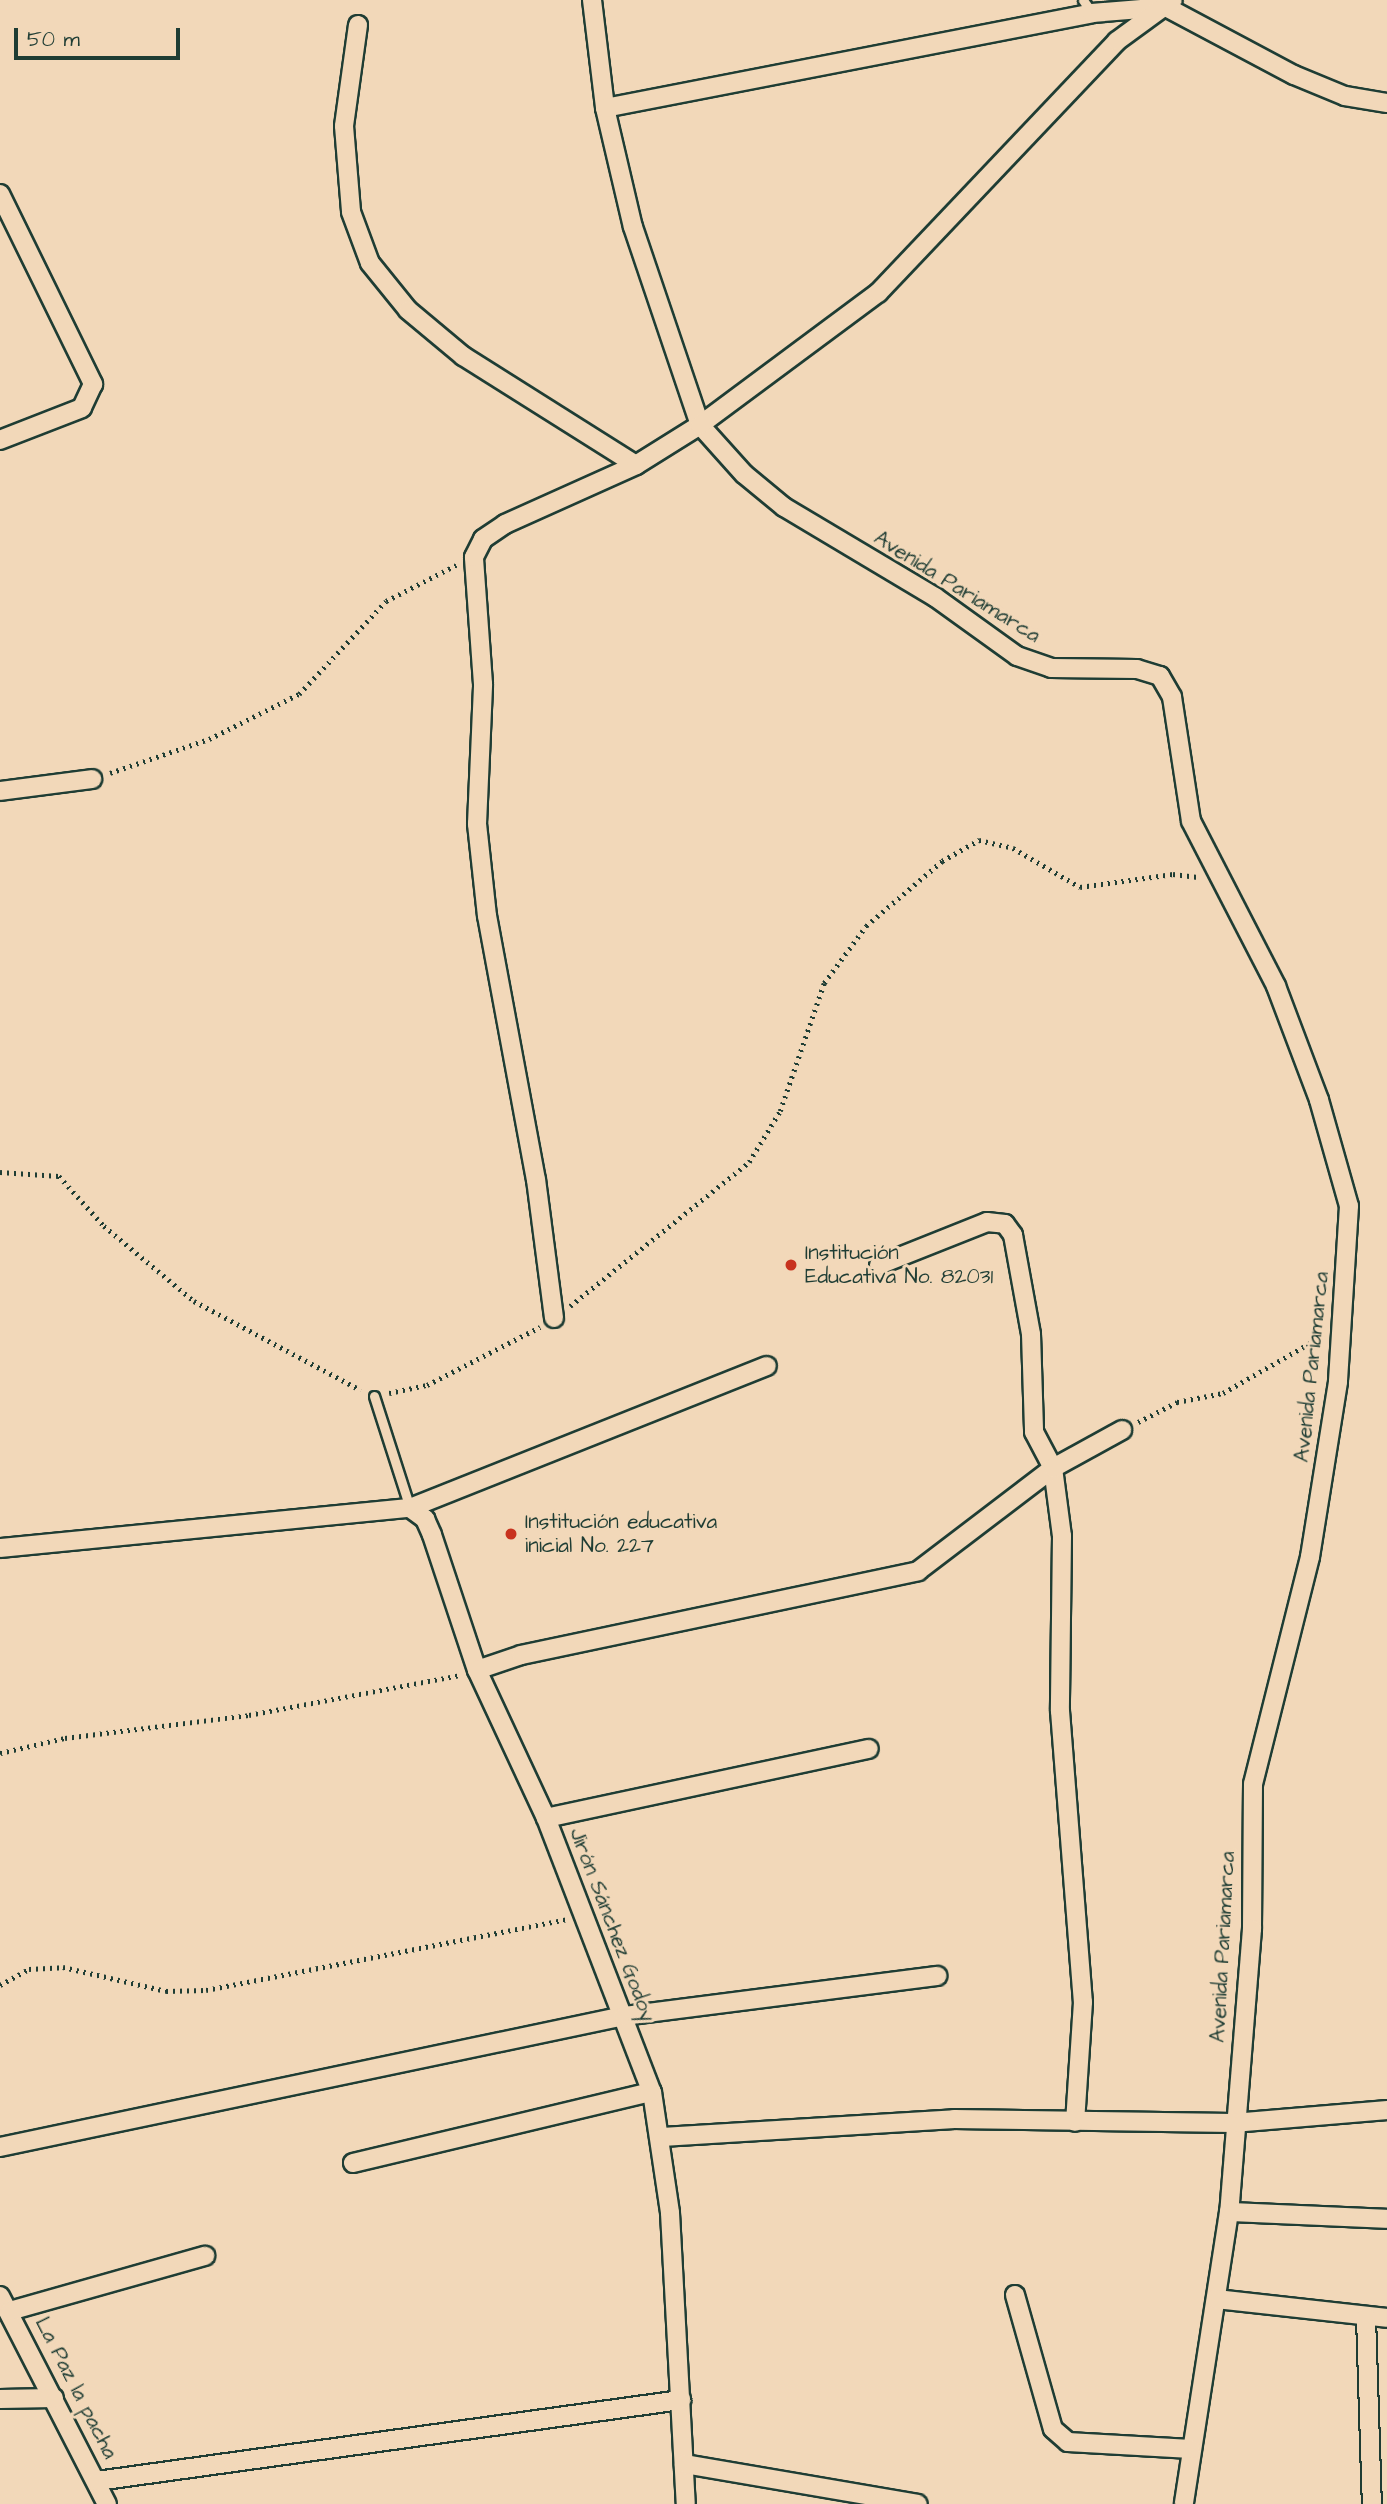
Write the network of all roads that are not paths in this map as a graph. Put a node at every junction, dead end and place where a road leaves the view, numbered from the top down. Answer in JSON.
{"nodes":[{"id":1,"x":592,"y":0,"type":"edge"},
{"id":2,"x":1169,"y":3,"type":"edge"},
{"id":3,"x":1087,"y":7,"type":"edge"},
{"id":4,"x":358,"y":25,"type":"dead end"},
{"id":5,"x":1387,"y":103,"type":"edge"},
{"id":6,"x":606,"y":108,"type":"junction"},
{"id":7,"x":0,"y":194,"type":"edge"},
{"id":8,"x":700,"y":425,"type":"junction"},
{"id":9,"x":0,"y":440,"type":"edge"},
{"id":10,"x":636,"y":465,"type":"junction"},
{"id":11,"x":92,"y":779,"type":"road end"},
{"id":12,"x":0,"y":791,"type":"edge"},
{"id":13,"x":878,"y":1265,"type":"dead end"},
{"id":14,"x":554,"y":1318,"type":"road end"},
{"id":15,"x":767,"y":1366,"type":"dead end"},
{"id":16,"x":374,"y":1396,"type":"road end"},
{"id":17,"x":1122,"y":1430,"type":"road end"},
{"id":18,"x":1053,"y":1468,"type":"junction"},
{"id":19,"x":410,"y":1508,"type":"junction"},
{"id":20,"x":0,"y":1548,"type":"edge"},
{"id":21,"x":477,"y":1670,"type":"junction"},
{"id":22,"x":869,"y":1749,"type":"dead end"},
{"id":23,"x":546,"y":1818,"type":"junction"},
{"id":24,"x":937,"y":1976,"type":"dead end"},
{"id":25,"x":624,"y":2016,"type":"junction"},
{"id":26,"x":652,"y":2092,"type":"junction"},
{"id":27,"x":1387,"y":2110,"type":"edge"},
{"id":28,"x":1074,"y":2122,"type":"junction"},
{"id":29,"x":1233,"y":2123,"type":"junction"},
{"id":30,"x":662,"y":2137,"type":"junction"},
{"id":31,"x":0,"y":2147,"type":"edge"},
{"id":32,"x":353,"y":2163,"type":"dead end"},
{"id":33,"x":1229,"y":2212,"type":"junction"},
{"id":34,"x":1387,"y":2219,"type":"edge"},
{"id":35,"x":205,"y":2256,"type":"dead end"},
{"id":36,"x":1014,"y":2295,"type":"dead end"},
{"id":37,"x":1216,"y":2299,"type":"junction"},
{"id":38,"x":5,"y":2303,"type":"edge"},
{"id":39,"x":1366,"y":2317,"type":"junction"},
{"id":40,"x":1387,"y":2318,"type":"edge"},
{"id":41,"x":54,"y":2398,"type":"junction"},
{"id":42,"x":0,"y":2399,"type":"edge"},
{"id":43,"x":681,"y":2400,"type":"junction"},
{"id":44,"x":1191,"y":2448,"type":"junction"},
{"id":45,"x":684,"y":2464,"type":"junction"},
{"id":46,"x":97,"y":2481,"type":"junction"},
{"id":47,"x":107,"y":2504,"type":"edge"},
{"id":48,"x":686,"y":2504,"type":"edge"},
{"id":49,"x":918,"y":2504,"type":"edge"},
{"id":50,"x":1184,"y":2504,"type":"edge"},
{"id":51,"x":1372,"y":2504,"type":"edge"}],
"edges":[{"from":1,"to":6,"type":"street"},
{"from":2,"to":3,"type":"street"},
{"from":2,"to":5,"type":"street"},
{"from":2,"to":8,"type":"street"},
{"from":3,"to":6,"type":"street"},
{"from":4,"to":10,"type":"street"},
{"from":6,"to":8,"type":"street"},
{"from":7,"to":9,"type":"street"},
{"from":8,"to":10,"type":"street"},
{"from":8,"to":29,"type":"street","name":"Avenida Pariamarca"},
{"from":10,"to":14,"type":"street"},
{"from":11,"to":12,"type":"street"},
{"from":13,"to":18,"type":"street"},
{"from":15,"to":19,"type":"street"},
{"from":16,"to":19,"type":"lane","name":"Jirón Sánchez Godoy"},
{"from":17,"to":18,"type":"street"},
{"from":18,"to":21,"type":"street"},
{"from":18,"to":28,"type":"street"},
{"from":19,"to":20,"type":"street"},
{"from":19,"to":21,"type":"street","name":"Jirón Sánchez Godoy"},
{"from":21,"to":23,"type":"street","name":"Jirón Sánchez Godoy"},
{"from":22,"to":23,"type":"street"},
{"from":23,"to":25,"type":"street","name":"Jirón Sánchez Godoy"},
{"from":24,"to":25,"type":"street"},
{"from":25,"to":26,"type":"street","name":"Jirón Sánchez Godoy"},
{"from":25,"to":31,"type":"street"},
{"from":26,"to":30,"type":"street","name":"Jirón Sánchez Godoy"},
{"from":26,"to":32,"type":"street"},
{"from":27,"to":29,"type":"street"},
{"from":28,"to":29,"type":"street"},
{"from":28,"to":30,"type":"street"},
{"from":29,"to":33,"type":"street","name":"Avenida Pariamarca"},
{"from":30,"to":43,"type":"street","name":"Jirón Sánchez Godoy"},
{"from":33,"to":34,"type":"street"},
{"from":33,"to":37,"type":"street","name":"Avenida Pariamarca"},
{"from":35,"to":38,"type":"street"},
{"from":36,"to":44,"type":"street"},
{"from":37,"to":39,"type":"street"},
{"from":37,"to":44,"type":"street","name":"Avenida Pariamarca"},
{"from":38,"to":41,"type":"street","name":"La Paz la pacha"},
{"from":39,"to":40,"type":"street"},
{"from":39,"to":51,"type":"street"},
{"from":41,"to":42,"type":"street"},
{"from":41,"to":46,"type":"street","name":"La Paz la pacha"},
{"from":43,"to":45,"type":"street","name":"Jirón Sánchez Godoy"},
{"from":43,"to":46,"type":"street"},
{"from":44,"to":50,"type":"street","name":"Avenida Pariamarca"},
{"from":45,"to":48,"type":"street","name":"Jirón Sánchez Godoy"},
{"from":45,"to":49,"type":"street"},
{"from":46,"to":47,"type":"street","name":"La Paz la pacha"}]}
